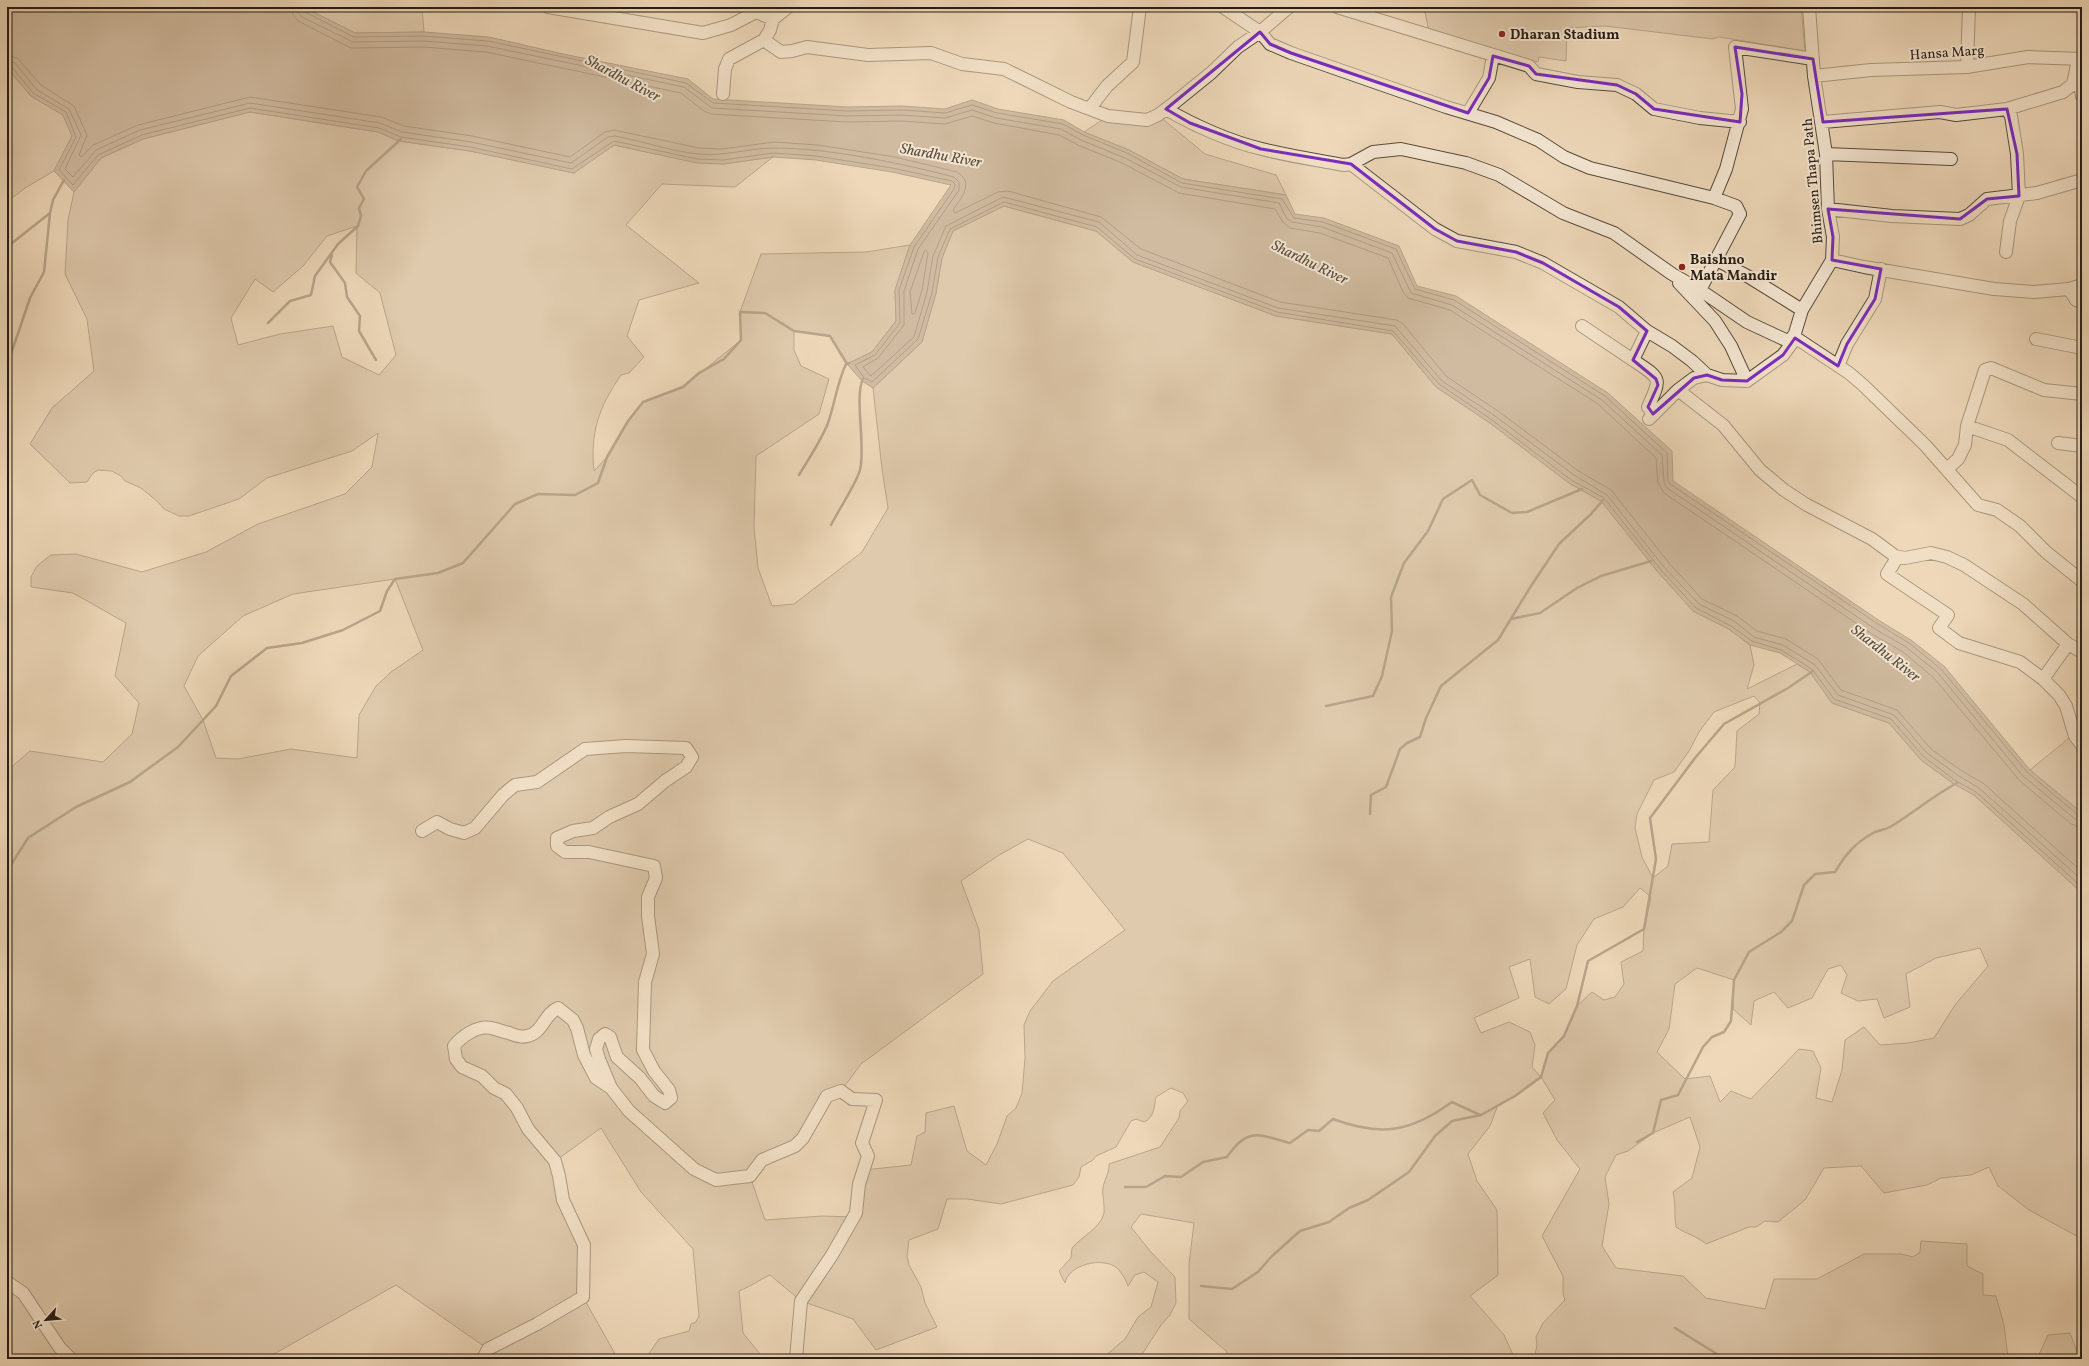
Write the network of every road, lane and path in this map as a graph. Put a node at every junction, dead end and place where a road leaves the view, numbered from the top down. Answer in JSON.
{"nodes":[{"id":1,"x":548,"y":7,"type":"edge"},
{"id":2,"x":788,"y":7,"type":"edge"},
{"id":3,"x":1140,"y":7,"type":"edge"},
{"id":4,"x":1223,"y":7,"type":"edge"},
{"id":5,"x":1289,"y":7,"type":"edge"},
{"id":6,"x":1336,"y":7,"type":"edge"},
{"id":7,"x":1809,"y":7,"type":"edge"},
{"id":8,"x":1969,"y":7,"type":"edge"},
{"id":9,"x":773,"y":19,"type":"junction"},
{"id":10,"x":1260,"y":32,"type":"junction"},
{"id":11,"x":764,"y":40,"type":"junction"},
{"id":12,"x":1493,"y":56,"type":"junction"},
{"id":13,"x":1813,"y":59,"type":"junction"},
{"id":14,"x":2078,"y":61,"type":"edge"},
{"id":15,"x":1967,"y":67,"type":"junction"},
{"id":16,"x":1814,"y":76,"type":"junction"},
{"id":17,"x":723,"y":94,"type":"dead end"},
{"id":18,"x":2082,"y":96,"type":"edge"},
{"id":19,"x":1090,"y":108,"type":"junction"},
{"id":20,"x":1166,"y":109,"type":"junction"},
{"id":21,"x":2007,"y":109,"type":"junction"},
{"id":22,"x":1468,"y":113,"type":"junction"},
{"id":23,"x":1740,"y":122,"type":"junction"},
{"id":24,"x":1823,"y":122,"type":"junction"},
{"id":25,"x":1826,"y":154,"type":"junction"},
{"id":26,"x":1951,"y":159,"type":"dead end"},
{"id":27,"x":1351,"y":164,"type":"junction"},
{"id":28,"x":2082,"y":180,"type":"edge"},
{"id":29,"x":2019,"y":196,"type":"junction"},
{"id":30,"x":1714,"y":198,"type":"junction"},
{"id":31,"x":1828,"y":209,"type":"junction"},
{"id":32,"x":2006,"y":252,"type":"dead end"},
{"id":33,"x":1717,"y":260,"type":"junction"},
{"id":34,"x":1832,"y":260,"type":"junction"},
{"id":35,"x":1881,"y":269,"type":"junction"},
{"id":36,"x":1672,"y":274,"type":"junction"},
{"id":37,"x":2082,"y":285,"type":"edge"},
{"id":38,"x":2069,"y":289,"type":"junction"},
{"id":39,"x":1700,"y":290,"type":"junction"},
{"id":40,"x":2082,"y":302,"type":"edge"},
{"id":41,"x":1802,"y":310,"type":"junction"},
{"id":42,"x":1582,"y":326,"type":"dead end"},
{"id":43,"x":1647,"y":331,"type":"junction"},
{"id":44,"x":1792,"y":339,"type":"junction"},
{"id":45,"x":2036,"y":339,"type":"dead end"},
{"id":46,"x":2082,"y":348,"type":"edge"},
{"id":47,"x":1633,"y":360,"type":"junction"},
{"id":48,"x":1838,"y":366,"type":"junction"},
{"id":49,"x":1707,"y":375,"type":"junction"},
{"id":50,"x":1752,"y":379,"type":"junction"},
{"id":51,"x":1678,"y":390,"type":"junction"},
{"id":52,"x":2082,"y":394,"type":"edge"},
{"id":53,"x":1967,"y":426,"type":"junction"},
{"id":54,"x":2058,"y":443,"type":"dead end"},
{"id":55,"x":2082,"y":446,"type":"edge"},
{"id":56,"x":1947,"y":469,"type":"junction"},
{"id":57,"x":2082,"y":497,"type":"edge"},
{"id":58,"x":1895,"y":556,"type":"junction"},
{"id":59,"x":2082,"y":581,"type":"edge"},
{"id":60,"x":2068,"y":644,"type":"junction"},
{"id":61,"x":2082,"y":652,"type":"edge"},
{"id":62,"x":2043,"y":679,"type":"junction"},
{"id":63,"x":2082,"y":745,"type":"edge"},
{"id":64,"x":422,"y":831,"type":"dead end"},
{"id":65,"x":611,"y":1088,"type":"junction"},
{"id":66,"x":7,"y":1282,"type":"edge"},
{"id":67,"x":71,"y":1359,"type":"edge"},
{"id":68,"x":483,"y":1359,"type":"edge"},
{"id":69,"x":796,"y":1359,"type":"edge"}],
"edges":[{"from":1,"to":9,"type":"street"},
{"from":2,"to":9,"type":"street"},
{"from":3,"to":19,"type":"street"},
{"from":4,"to":10,"type":"street"},
{"from":5,"to":10,"type":"street"},
{"from":6,"to":12,"type":"street"},
{"from":7,"to":13,"type":"street","name":"Bhimsen Thapa Path"},
{"from":8,"to":15,"type":"street"},
{"from":9,"to":11,"type":"street"},
{"from":10,"to":20,"type":"street"},
{"from":10,"to":22,"type":"street"},
{"from":11,"to":17,"type":"street"},
{"from":11,"to":19,"type":"street"},
{"from":12,"to":22,"type":"street"},
{"from":12,"to":23,"type":"street"},
{"from":13,"to":16,"type":"street","name":"Bhimsen Thapa Path"},
{"from":13,"to":23,"type":"street"},
{"from":14,"to":15,"type":"street","name":"Hansa Marg"},
{"from":14,"to":18,"type":"street"},
{"from":14,"to":21,"type":"street"},
{"from":15,"to":16,"type":"street","name":"Hansa Marg"},
{"from":16,"to":24,"type":"street","name":"Bhimsen Thapa Path"},
{"from":19,"to":20,"type":"street"},
{"from":20,"to":27,"type":"street"},
{"from":21,"to":24,"type":"street"},
{"from":21,"to":29,"type":"street"},
{"from":22,"to":30,"type":"street"},
{"from":23,"to":30,"type":"street"},
{"from":24,"to":25,"type":"street","name":"Bhimsen Thapa Path"},
{"from":25,"to":26,"type":"street"},
{"from":25,"to":31,"type":"street","name":"Bhimsen Thapa Path"},
{"from":27,"to":36,"type":"street"},
{"from":27,"to":43,"type":"street"},
{"from":28,"to":29,"type":"street"},
{"from":29,"to":31,"type":"street"},
{"from":29,"to":32,"type":"street"},
{"from":30,"to":33,"type":"street"},
{"from":31,"to":34,"type":"street","name":"Bhimsen Thapa Path"},
{"from":33,"to":39,"type":"street"},
{"from":33,"to":41,"type":"street"},
{"from":34,"to":35,"type":"street"},
{"from":34,"to":41,"type":"street","name":"Bhimsen Thapa Path"},
{"from":35,"to":38,"type":"street"},
{"from":35,"to":48,"type":"street"},
{"from":36,"to":39,"type":"street"},
{"from":36,"to":50,"type":"street"},
{"from":37,"to":38,"type":"street"},
{"from":38,"to":40,"type":"street"},
{"from":39,"to":44,"type":"street"},
{"from":41,"to":44,"type":"street","name":"Bhimsen Thapa Path"},
{"from":42,"to":47,"type":"street"},
{"from":43,"to":47,"type":"street"},
{"from":43,"to":49,"type":"street"},
{"from":44,"to":48,"type":"street"},
{"from":44,"to":50,"type":"street","name":"Bhimsen Thapa Path"},
{"from":45,"to":46,"type":"street"},
{"from":47,"to":51,"type":"street"},
{"from":48,"to":56,"type":"street"},
{"from":49,"to":50,"type":"street"},
{"from":49,"to":51,"type":"street"},
{"from":51,"to":58,"type":"street"},
{"from":52,"to":53,"type":"street"},
{"from":53,"to":56,"type":"street"},
{"from":53,"to":57,"type":"street"},
{"from":54,"to":55,"type":"street"},
{"from":56,"to":59,"type":"street"},
{"from":58,"to":60,"type":"street"},
{"from":58,"to":62,"type":"street"},
{"from":60,"to":61,"type":"street"},
{"from":60,"to":62,"type":"street"},
{"from":62,"to":63,"type":"street"},
{"from":64,"to":65,"type":"street"},
{"from":65,"to":68,"type":"street"},
{"from":65,"to":69,"type":"street"},
{"from":66,"to":67,"type":"street"}]}
